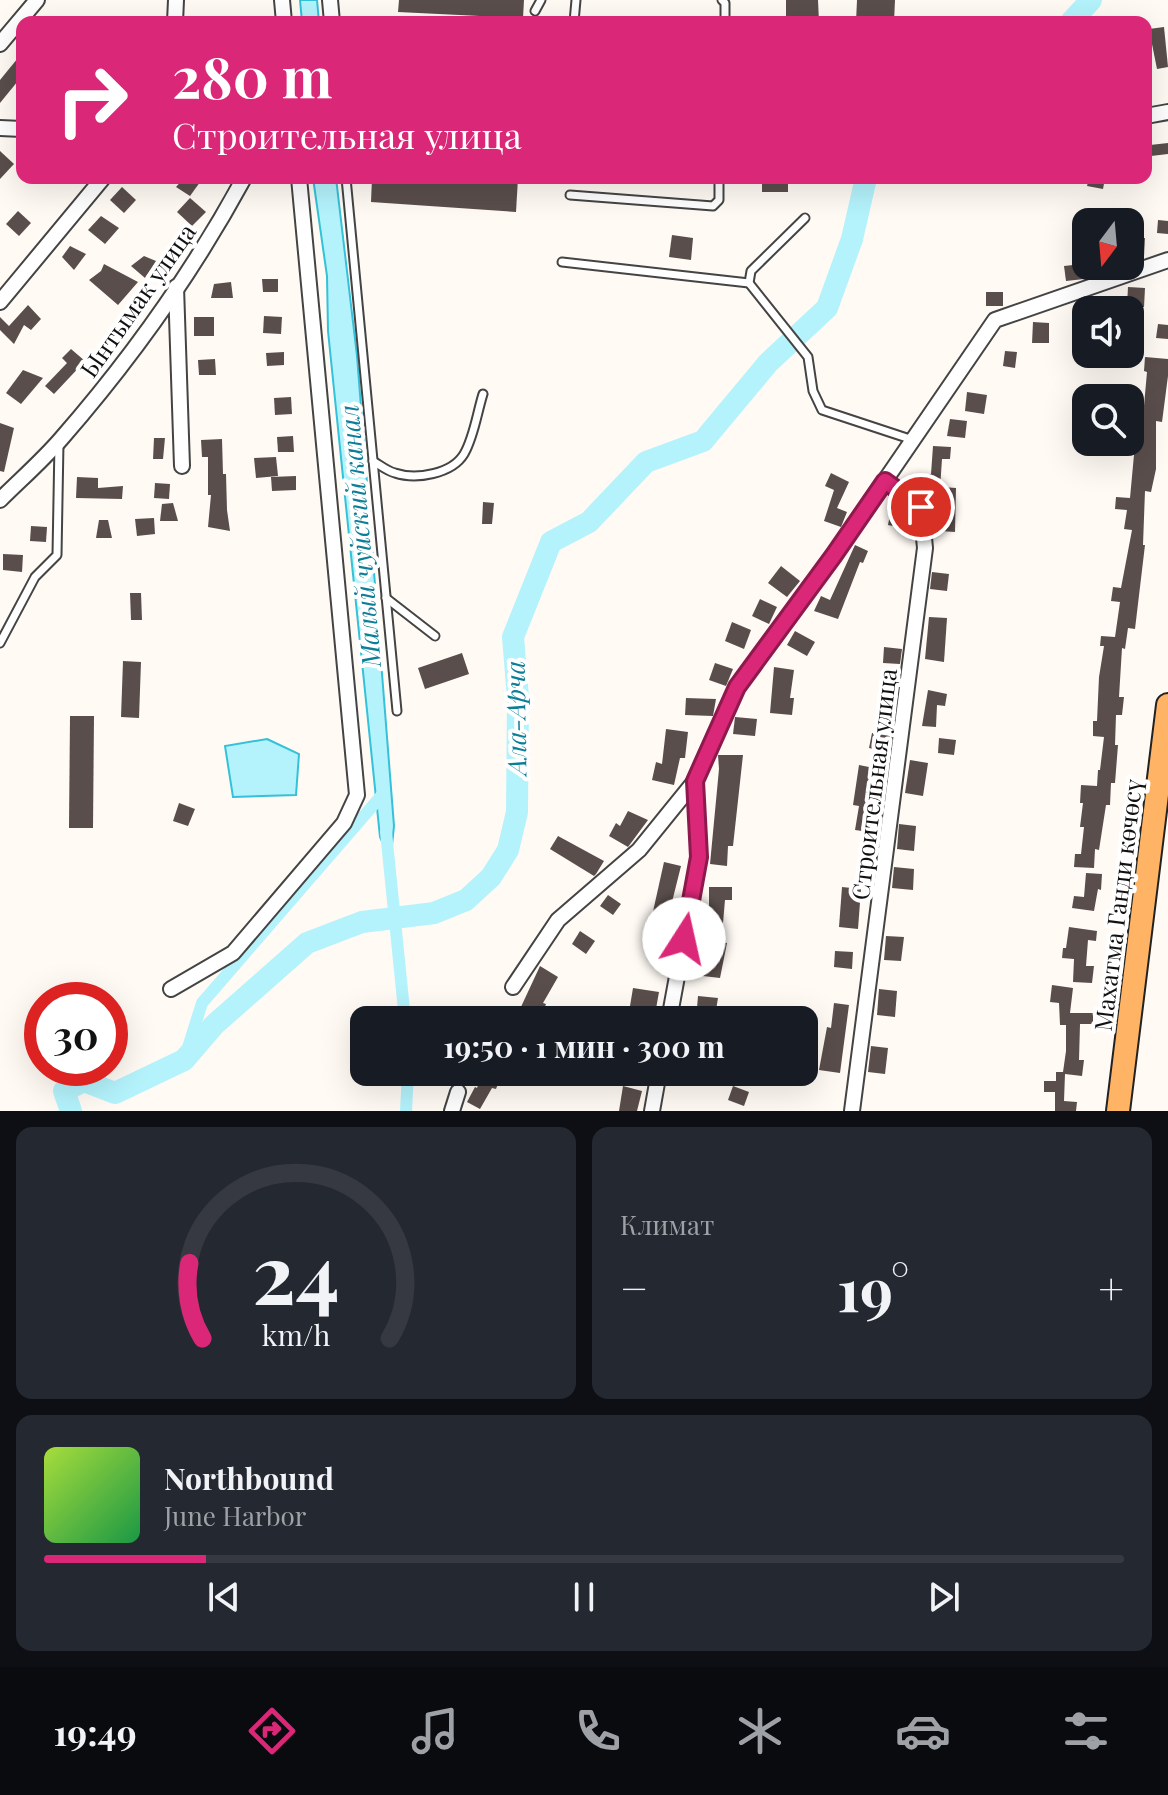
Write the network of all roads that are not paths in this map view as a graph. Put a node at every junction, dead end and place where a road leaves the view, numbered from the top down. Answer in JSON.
{"nodes":[{"id":1,"x":37,"y":0,"type":"edge"},
{"id":2,"x":541,"y":0,"type":"edge"},
{"id":3,"x":535,"y":11,"type":"dead end"},
{"id":4,"x":24,"y":16,"type":"edge"},
{"id":5,"x":16,"y":25,"type":"edge"},
{"id":6,"x":0,"y":44,"type":"edge"},
{"id":7,"x":98,"y":184,"type":"edge"},
{"id":8,"x":240,"y":184,"type":"edge"},
{"id":9,"x":300,"y":184,"type":"edge"},
{"id":10,"x":347,"y":184,"type":"edge"},
{"id":11,"x":719,"y":184,"type":"edge"},
{"id":12,"x":570,"y":195,"type":"dead end"},
{"id":13,"x":805,"y":218,"type":"dead end"},
{"id":14,"x":1168,"y":260,"type":"edge"},
{"id":15,"x":562,"y":262,"type":"dead end"},
{"id":16,"x":749,"y":283,"type":"junction"},
{"id":17,"x":176,"y":286,"type":"junction"},
{"id":18,"x":0,"y":302,"type":"edge"},
{"id":19,"x":483,"y":394,"type":"dead end"},
{"id":20,"x":913,"y":440,"type":"junction"},
{"id":21,"x":59,"y":441,"type":"junction"},
{"id":22,"x":373,"y":461,"type":"junction"},
{"id":23,"x":182,"y":466,"type":"dead end"},
{"id":24,"x":885,"y":481,"type":"junction"},
{"id":25,"x":0,"y":500,"type":"edge"},
{"id":26,"x":386,"y":598,"type":"junction"},
{"id":27,"x":435,"y":636,"type":"dead end"},
{"id":28,"x":0,"y":643,"type":"edge"},
{"id":29,"x":1168,"y":705,"type":"edge"},
{"id":30,"x":397,"y":711,"type":"dead end"},
{"id":31,"x":695,"y":781,"type":"junction"},
{"id":32,"x":513,"y":987,"type":"dead end"},
{"id":33,"x":171,"y":989,"type":"dead end"},
{"id":34,"x":672,"y":1006,"type":"edge"},
{"id":35,"x":656,"y":1086,"type":"edge"},
{"id":36,"x":458,"y":1092,"type":"dead end"},
{"id":37,"x":452,"y":1111,"type":"edge"},
{"id":38,"x":652,"y":1111,"type":"edge"},
{"id":39,"x":852,"y":1111,"type":"edge"},
{"id":40,"x":1118,"y":1111,"type":"edge"}],
"edges":[{"from":1,"to":4,"type":"street"},
{"from":2,"to":3,"type":"lane"},
{"from":5,"to":6,"type":"street"},
{"from":7,"to":18,"type":"street"},
{"from":8,"to":17,"type":"street","name":"Ынтымак улица"},
{"from":9,"to":33,"type":"street"},
{"from":10,"to":22,"type":"lane"},
{"from":11,"to":12,"type":"lane"},
{"from":13,"to":16,"type":"lane"},
{"from":14,"to":20,"type":"street"},
{"from":15,"to":16,"type":"lane"},
{"from":16,"to":20,"type":"lane"},
{"from":17,"to":21,"type":"street","name":"Ынтымак улица"},
{"from":17,"to":23,"type":"street"},
{"from":19,"to":22,"type":"lane"},
{"from":20,"to":24,"type":"street"},
{"from":21,"to":25,"type":"street","name":"Ынтымак улица"},
{"from":21,"to":28,"type":"lane"},
{"from":22,"to":26,"type":"lane"},
{"from":24,"to":31,"type":"street"},
{"from":24,"to":39,"type":"street","name":"Строительная улица"},
{"from":26,"to":27,"type":"lane"},
{"from":26,"to":30,"type":"lane"},
{"from":29,"to":40,"type":"main road","name":"Махатма Ганди көчөсү"},
{"from":31,"to":32,"type":"street"},
{"from":31,"to":34,"type":"street"},
{"from":35,"to":38,"type":"street"},
{"from":36,"to":37,"type":"street"}]}
